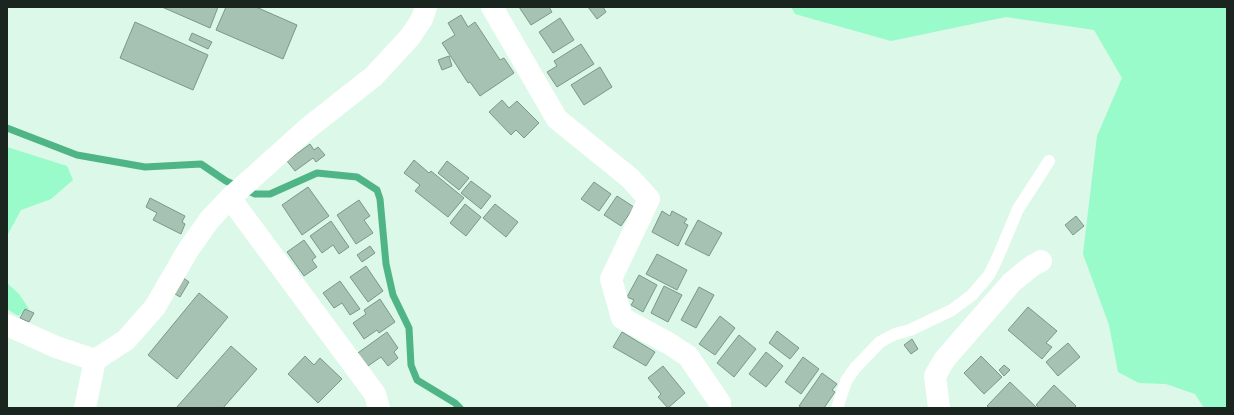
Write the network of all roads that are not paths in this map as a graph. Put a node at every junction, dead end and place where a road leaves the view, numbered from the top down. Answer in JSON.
{"nodes":[{"id":1,"x":426,"y":7,"type":"edge"},
{"id":2,"x":492,"y":7,"type":"edge"},
{"id":3,"x":1049,"y":161,"type":"dead end"},
{"id":4,"x":230,"y":198,"type":"junction"},
{"id":5,"x":1042,"y":261,"type":"dead end"},
{"id":6,"x":7,"y":325,"type":"edge"},
{"id":7,"x":95,"y":360,"type":"junction"},
{"id":8,"x":85,"y":408,"type":"edge"},
{"id":9,"x":379,"y":408,"type":"edge"},
{"id":10,"x":720,"y":408,"type":"edge"},
{"id":11,"x":838,"y":408,"type":"edge"},
{"id":12,"x":939,"y":408,"type":"edge"}],
"edges":[{"from":1,"to":4,"type":"street"},
{"from":2,"to":10,"type":"street"},
{"from":3,"to":11,"type":"lane"},
{"from":4,"to":7,"type":"street"},
{"from":4,"to":9,"type":"street"},
{"from":5,"to":12,"type":"street"},
{"from":6,"to":7,"type":"street"},
{"from":7,"to":8,"type":"street"}]}
